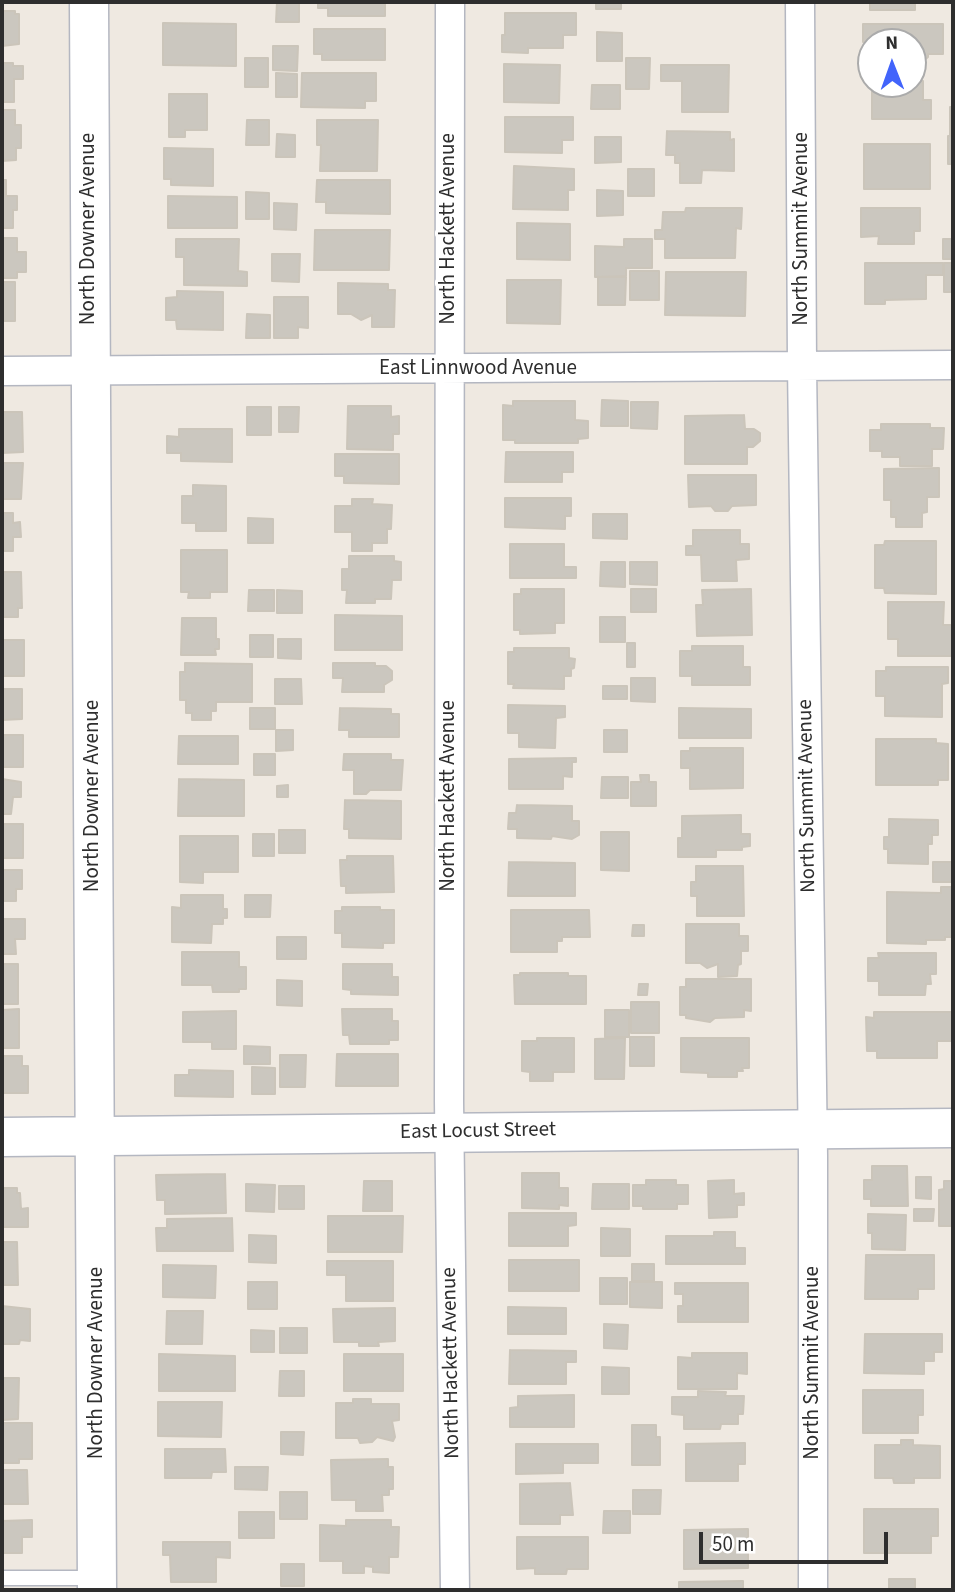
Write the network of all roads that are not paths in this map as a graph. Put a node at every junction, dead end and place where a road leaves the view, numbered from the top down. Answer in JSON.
{"nodes":[{"id":1,"x":89,"y":2,"type":"edge"},
{"id":2,"x":450,"y":2,"type":"edge"},
{"id":3,"x":800,"y":2,"type":"edge"},
{"id":4,"x":953,"y":365,"type":"edge"},
{"id":5,"x":802,"y":366,"type":"junction"},
{"id":6,"x":449,"y":370,"type":"junction"},
{"id":7,"x":2,"y":371,"type":"edge"},
{"id":8,"x":90,"y":371,"type":"junction"},
{"id":9,"x":953,"y":1128,"type":"edge"},
{"id":10,"x":812,"y":1129,"type":"junction"},
{"id":11,"x":449,"y":1132,"type":"junction"},
{"id":12,"x":96,"y":1136,"type":"junction"},
{"id":13,"x":2,"y":1137,"type":"edge"},
{"id":14,"x":2,"y":1578,"type":"edge"},
{"id":15,"x":97,"y":1584,"type":"edge"},
{"id":16,"x":455,"y":1590,"type":"edge"},
{"id":17,"x":813,"y":1590,"type":"edge"}],
"edges":[{"from":1,"to":8,"type":"street","name":"North Downer Avenue"},
{"from":2,"to":6,"type":"street","name":"North Hackett Avenue"},
{"from":3,"to":5,"type":"street","name":"North Summit Avenue"},
{"from":4,"to":5,"type":"street","name":"East Linnwood Avenue"},
{"from":5,"to":6,"type":"street","name":"East Linnwood Avenue"},
{"from":5,"to":10,"type":"street","name":"North Summit Avenue"},
{"from":6,"to":8,"type":"street","name":"East Linnwood Avenue"},
{"from":6,"to":11,"type":"street","name":"North Hackett Avenue"},
{"from":7,"to":8,"type":"street","name":"East Linnwood Avenue"},
{"from":8,"to":12,"type":"street","name":"North Downer Avenue"},
{"from":9,"to":10,"type":"street","name":"East Locust Street"},
{"from":10,"to":11,"type":"street","name":"East Locust Street"},
{"from":10,"to":17,"type":"street","name":"North Summit Avenue"},
{"from":11,"to":12,"type":"street","name":"East Locust Street"},
{"from":11,"to":16,"type":"street","name":"North Hackett Avenue"},
{"from":12,"to":13,"type":"street","name":"East Locust Street"},
{"from":12,"to":15,"type":"street","name":"North Downer Avenue"},
{"from":14,"to":15,"type":"lane"}]}
